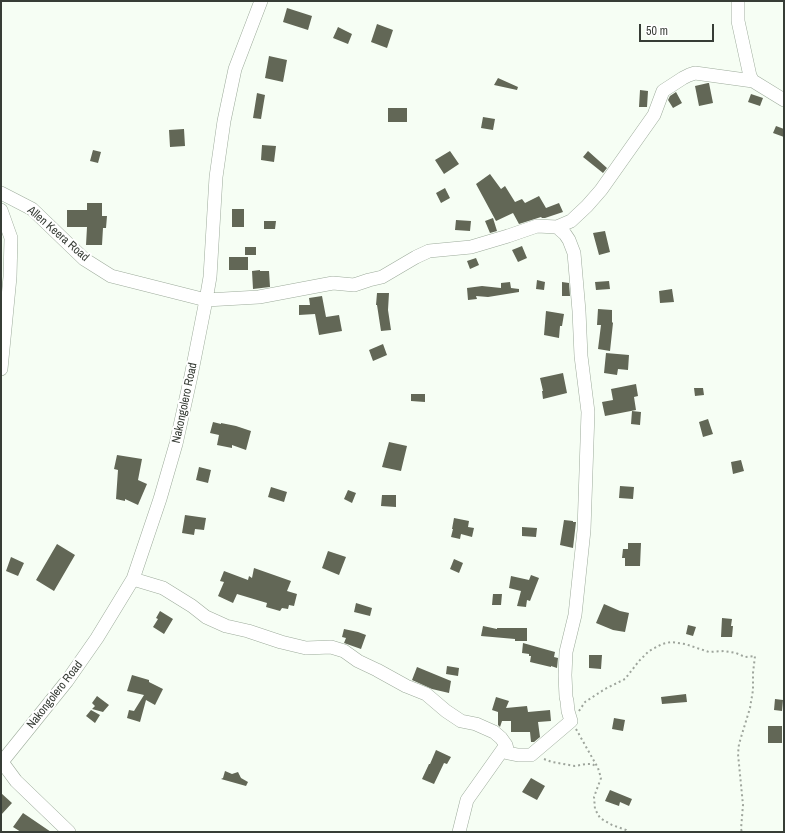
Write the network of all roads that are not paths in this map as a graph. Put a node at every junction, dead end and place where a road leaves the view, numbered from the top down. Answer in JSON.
{"nodes":[{"id":1,"x":261,"y":1,"type":"edge"},
{"id":2,"x":738,"y":1,"type":"edge"},
{"id":3,"x":753,"y":81,"type":"junction"},
{"id":4,"x":784,"y":100,"type":"edge"},
{"id":5,"x":1,"y":193,"type":"edge"},
{"id":6,"x":1,"y":210,"type":"edge"},
{"id":7,"x":557,"y":227,"type":"junction"},
{"id":8,"x":206,"y":300,"type":"junction"},
{"id":9,"x":1,"y":369,"type":"edge"},
{"id":10,"x":133,"y":579,"type":"junction"},
{"id":11,"x":506,"y":745,"type":"junction"},
{"id":12,"x":2,"y":763,"type":"edge"},
{"id":13,"x":1,"y":779,"type":"edge"},
{"id":14,"x":16,"y":781,"type":"junction"},
{"id":15,"x":69,"y":832,"type":"edge"},
{"id":16,"x":459,"y":832,"type":"edge"}],
"edges":[{"from":1,"to":8,"type":"street","name":"Nakongolero Road"},
{"from":2,"to":3,"type":"street"},
{"from":3,"to":4,"type":"street"},
{"from":3,"to":7,"type":"street"},
{"from":5,"to":8,"type":"street","name":"Allen Keera Road"},
{"from":6,"to":9,"type":"street"},
{"from":7,"to":8,"type":"street","name":"Allen Keera Road"},
{"from":7,"to":11,"type":"street"},
{"from":8,"to":10,"type":"street","name":"Nakongolero Road"},
{"from":10,"to":11,"type":"street"},
{"from":10,"to":12,"type":"street","name":"Nakongolero Road"},
{"from":11,"to":16,"type":"street"},
{"from":12,"to":14,"type":"street"},
{"from":13,"to":14,"type":"street"},
{"from":14,"to":15,"type":"street"}]}
